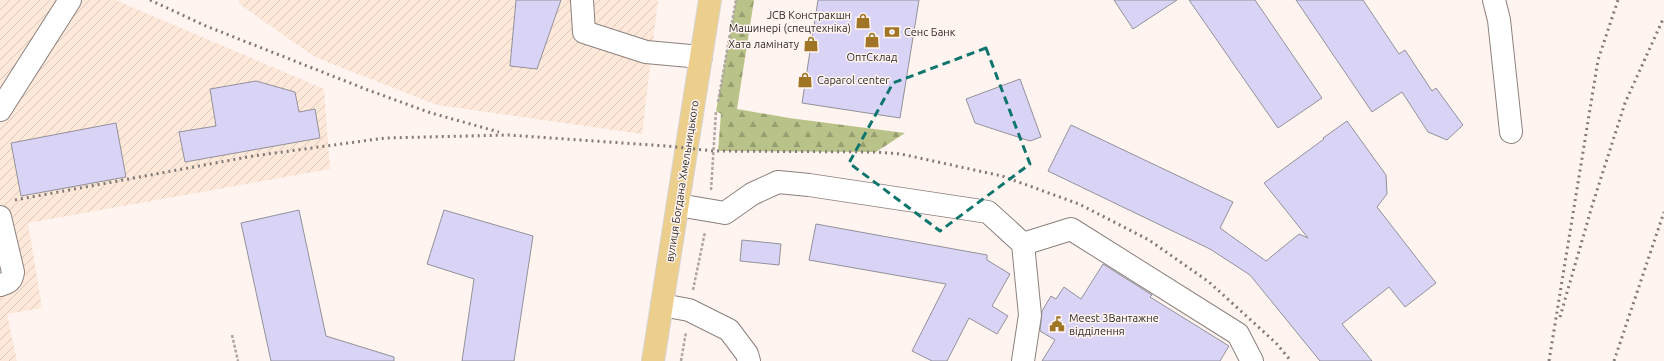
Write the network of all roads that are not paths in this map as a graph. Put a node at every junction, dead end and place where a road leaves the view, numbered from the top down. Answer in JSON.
{"nodes":[{"id":1,"x":70,"y":0,"type":"edge"},
{"id":2,"x":582,"y":0,"type":"edge"},
{"id":3,"x":710,"y":0,"type":"edge"},
{"id":4,"x":1494,"y":0,"type":"edge"},
{"id":5,"x":701,"y":57,"type":"junction"},
{"id":6,"x":0,"y":110,"type":"edge"},
{"id":7,"x":1511,"y":132,"type":"dead end"},
{"id":8,"x":678,"y":205,"type":"junction"},
{"id":9,"x":0,"y":217,"type":"edge"},
{"id":10,"x":1023,"y":244,"type":"junction"},
{"id":11,"x":0,"y":285,"type":"edge"},
{"id":12,"x":662,"y":305,"type":"junction"},
{"id":13,"x":653,"y":361,"type":"edge"},
{"id":14,"x":749,"y":361,"type":"edge"},
{"id":15,"x":1022,"y":361,"type":"edge"},
{"id":16,"x":1252,"y":361,"type":"edge"}],
"edges":[{"from":1,"to":6,"type":"lane"},
{"from":2,"to":5,"type":"lane"},
{"from":3,"to":5,"type":"main road","name":"вулиця Богдана Хмельницького"},
{"from":4,"to":7,"type":"lane"},
{"from":5,"to":8,"type":"main road","name":"вулиця Богдана Хмельницького"},
{"from":8,"to":10,"type":"lane"},
{"from":8,"to":12,"type":"main road","name":"вулиця Богдана Хмельницького"},
{"from":9,"to":11,"type":"lane"},
{"from":10,"to":15,"type":"lane"},
{"from":10,"to":16,"type":"lane"},
{"from":12,"to":13,"type":"main road","name":"вулиця Богдана Хмельницького"},
{"from":12,"to":14,"type":"lane"}]}
